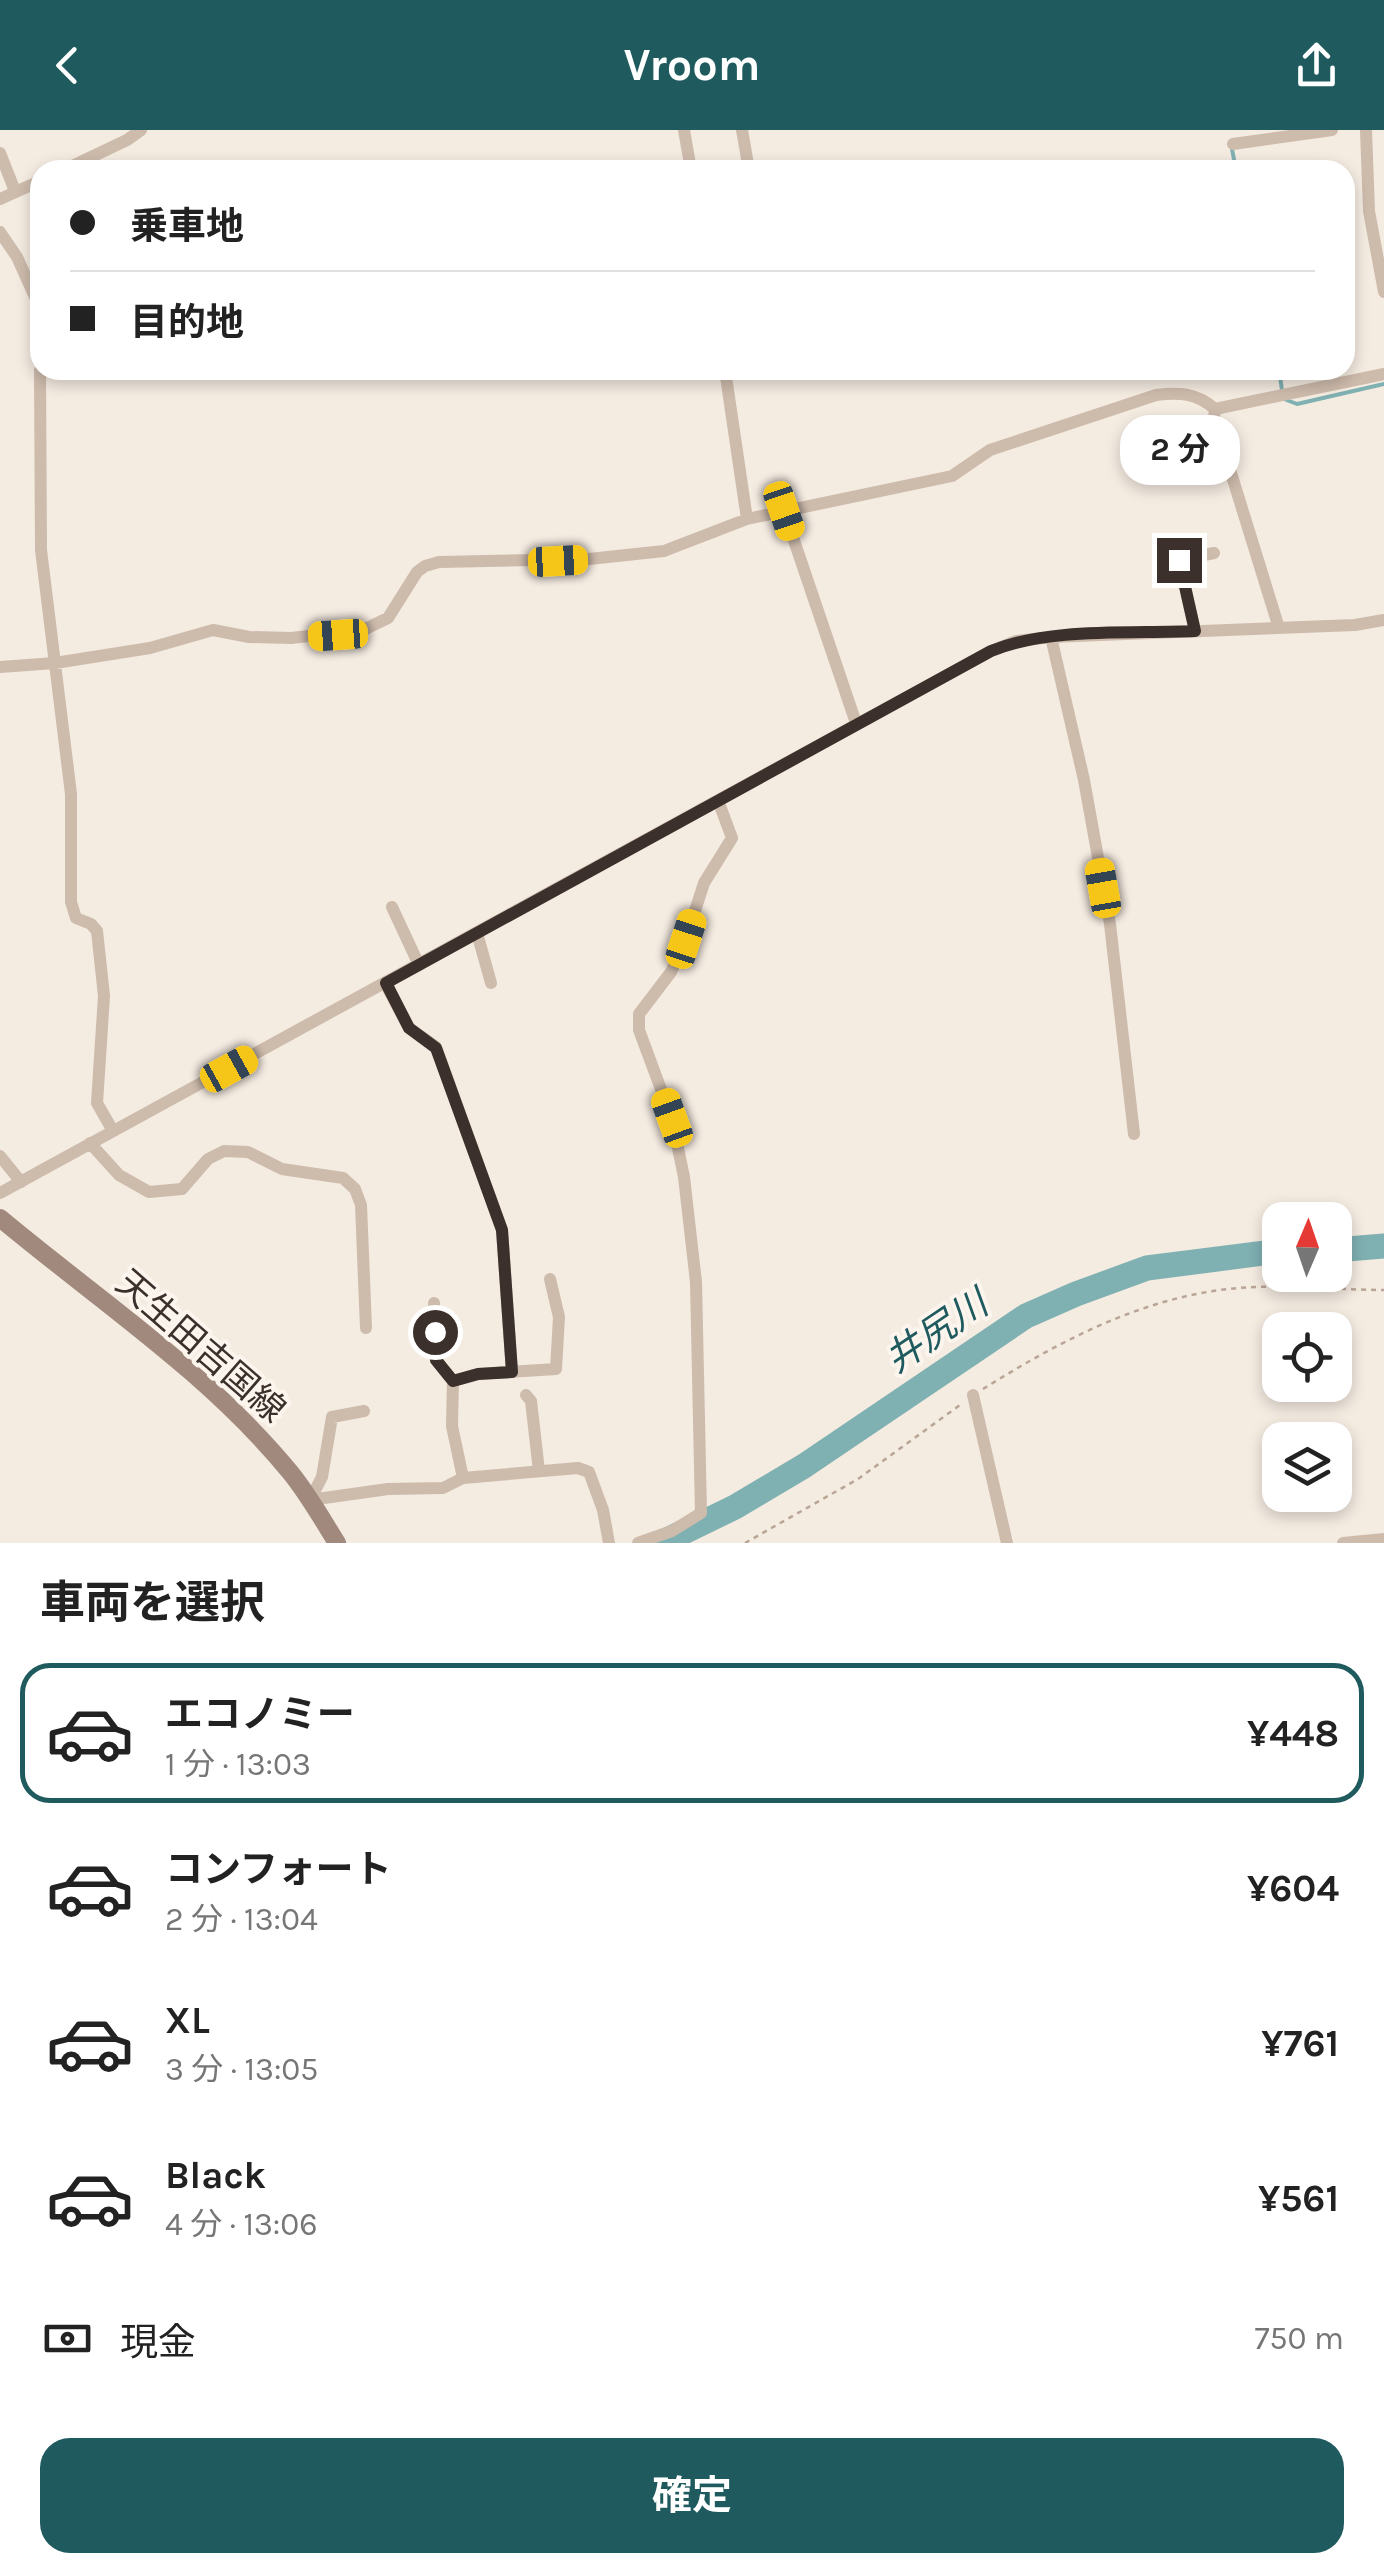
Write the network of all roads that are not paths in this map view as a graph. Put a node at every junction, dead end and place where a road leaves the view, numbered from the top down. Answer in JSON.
{"nodes":[{"id":1,"x":140,"y":130,"type":"edge"},
{"id":2,"x":684,"y":130,"type":"edge"},
{"id":3,"x":742,"y":130,"type":"edge"},
{"id":4,"x":1332,"y":130,"type":"edge"},
{"id":5,"x":1366,"y":130,"type":"edge"},
{"id":6,"x":1232,"y":144,"type":"dead end"},
{"id":7,"x":0,"y":153,"type":"edge"},
{"id":8,"x":85,"y":160,"type":"edge"},
{"id":9,"x":689,"y":160,"type":"edge"},
{"id":10,"x":747,"y":160,"type":"edge"},
{"id":11,"x":30,"y":186,"type":"edge"},
{"id":12,"x":16,"y":192,"type":"junction"},
{"id":13,"x":0,"y":199,"type":"edge"},
{"id":14,"x":0,"y":232,"type":"edge"},
{"id":15,"x":30,"y":286,"type":"edge"},
{"id":16,"x":1384,"y":292,"type":"edge"},
{"id":17,"x":1384,"y":374,"type":"edge"},
{"id":18,"x":40,"y":380,"type":"edge"},
{"id":19,"x":727,"y":380,"type":"edge"},
{"id":20,"x":1216,"y":409,"type":"junction"},
{"id":21,"x":784,"y":511,"type":"junction"},
{"id":22,"x":748,"y":519,"type":"junction"},
{"id":23,"x":1175,"y":541,"type":"dead end"},
{"id":24,"x":1214,"y":552,"type":"dead end"},
{"id":25,"x":1179,"y":560,"type":"junction"},
{"id":26,"x":1384,"y":620,"type":"edge"},
{"id":27,"x":1279,"y":628,"type":"junction"},
{"id":28,"x":1195,"y":631,"type":"junction"},
{"id":29,"x":1051,"y":637,"type":"junction"},
{"id":30,"x":55,"y":663,"type":"junction"},
{"id":31,"x":0,"y":667,"type":"edge"},
{"id":32,"x":856,"y":723,"type":"junction"},
{"id":33,"x":719,"y":802,"type":"junction"},
{"id":34,"x":392,"y":907,"type":"dead end"},
{"id":35,"x":477,"y":933,"type":"junction"},
{"id":36,"x":419,"y":965,"type":"junction"},
{"id":37,"x":386,"y":983,"type":"junction"},
{"id":38,"x":491,"y":983,"type":"dead end"},
{"id":39,"x":113,"y":1131,"type":"junction"},
{"id":40,"x":1134,"y":1134,"type":"dead end"},
{"id":41,"x":90,"y":1144,"type":"junction"},
{"id":42,"x":0,"y":1156,"type":"edge"},
{"id":43,"x":21,"y":1182,"type":"junction"},
{"id":44,"x":0,"y":1193,"type":"edge"},
{"id":45,"x":0,"y":1218,"type":"edge"},
{"id":46,"x":550,"y":1279,"type":"dead end"},
{"id":47,"x":434,"y":1303,"type":"dead end"},
{"id":48,"x":366,"y":1328,"type":"dead end"},
{"id":49,"x":512,"y":1372,"type":"junction"},
{"id":50,"x":453,"y":1381,"type":"junction"},
{"id":51,"x":526,"y":1395,"type":"dead end"},
{"id":52,"x":974,"y":1395,"type":"road end"},
{"id":53,"x":364,"y":1411,"type":"dead end"},
{"id":54,"x":539,"y":1471,"type":"junction"},
{"id":55,"x":463,"y":1478,"type":"junction"},
{"id":56,"x":310,"y":1500,"type":"junction"},
{"id":57,"x":1384,"y":1539,"type":"edge"},
{"id":58,"x":337,"y":1543,"type":"edge"},
{"id":59,"x":609,"y":1543,"type":"edge"},
{"id":60,"x":638,"y":1543,"type":"edge"},
{"id":61,"x":1007,"y":1543,"type":"edge"},
{"id":62,"x":1343,"y":1543,"type":"edge"}],
"edges":[{"from":1,"to":8,"type":"street"},
{"from":2,"to":9,"type":"street"},
{"from":3,"to":10,"type":"street"},
{"from":4,"to":6,"type":"street"},
{"from":5,"to":16,"type":"street"},
{"from":7,"to":12,"type":"street"},
{"from":11,"to":12,"type":"street"},
{"from":12,"to":13,"type":"street"},
{"from":14,"to":15,"type":"street"},
{"from":17,"to":20,"type":"street"},
{"from":18,"to":30,"type":"street"},
{"from":19,"to":22,"type":"street"},
{"from":20,"to":21,"type":"street"},
{"from":20,"to":27,"type":"street"},
{"from":21,"to":22,"type":"street"},
{"from":21,"to":32,"type":"street"},
{"from":22,"to":30,"type":"street"},
{"from":23,"to":25,"type":"street"},
{"from":24,"to":25,"type":"street"},
{"from":25,"to":28,"type":"street"},
{"from":26,"to":27,"type":"street"},
{"from":27,"to":28,"type":"street"},
{"from":28,"to":29,"type":"street"},
{"from":29,"to":32,"type":"street"},
{"from":29,"to":40,"type":"street"},
{"from":30,"to":31,"type":"street"},
{"from":30,"to":39,"type":"street"},
{"from":32,"to":33,"type":"street"},
{"from":33,"to":35,"type":"street"},
{"from":33,"to":60,"type":"street"},
{"from":34,"to":36,"type":"street"},
{"from":35,"to":36,"type":"street"},
{"from":35,"to":38,"type":"street"},
{"from":36,"to":37,"type":"street"},
{"from":37,"to":39,"type":"street"},
{"from":37,"to":49,"type":"street"},
{"from":39,"to":41,"type":"street"},
{"from":41,"to":43,"type":"street"},
{"from":41,"to":48,"type":"street"},
{"from":42,"to":43,"type":"street"},
{"from":43,"to":44,"type":"street"},
{"from":45,"to":56,"type":"main road","name":"天生田吉国線"},
{"from":46,"to":49,"type":"street"},
{"from":47,"to":50,"type":"street"},
{"from":49,"to":50,"type":"street"},
{"from":50,"to":55,"type":"street"},
{"from":51,"to":54,"type":"street"},
{"from":52,"to":61,"type":"street"},
{"from":53,"to":56,"type":"street"},
{"from":54,"to":55,"type":"street"},
{"from":54,"to":59,"type":"street"},
{"from":55,"to":56,"type":"street"},
{"from":56,"to":58,"type":"main road","name":"天生田吉国線"},
{"from":57,"to":62,"type":"street"}]}
